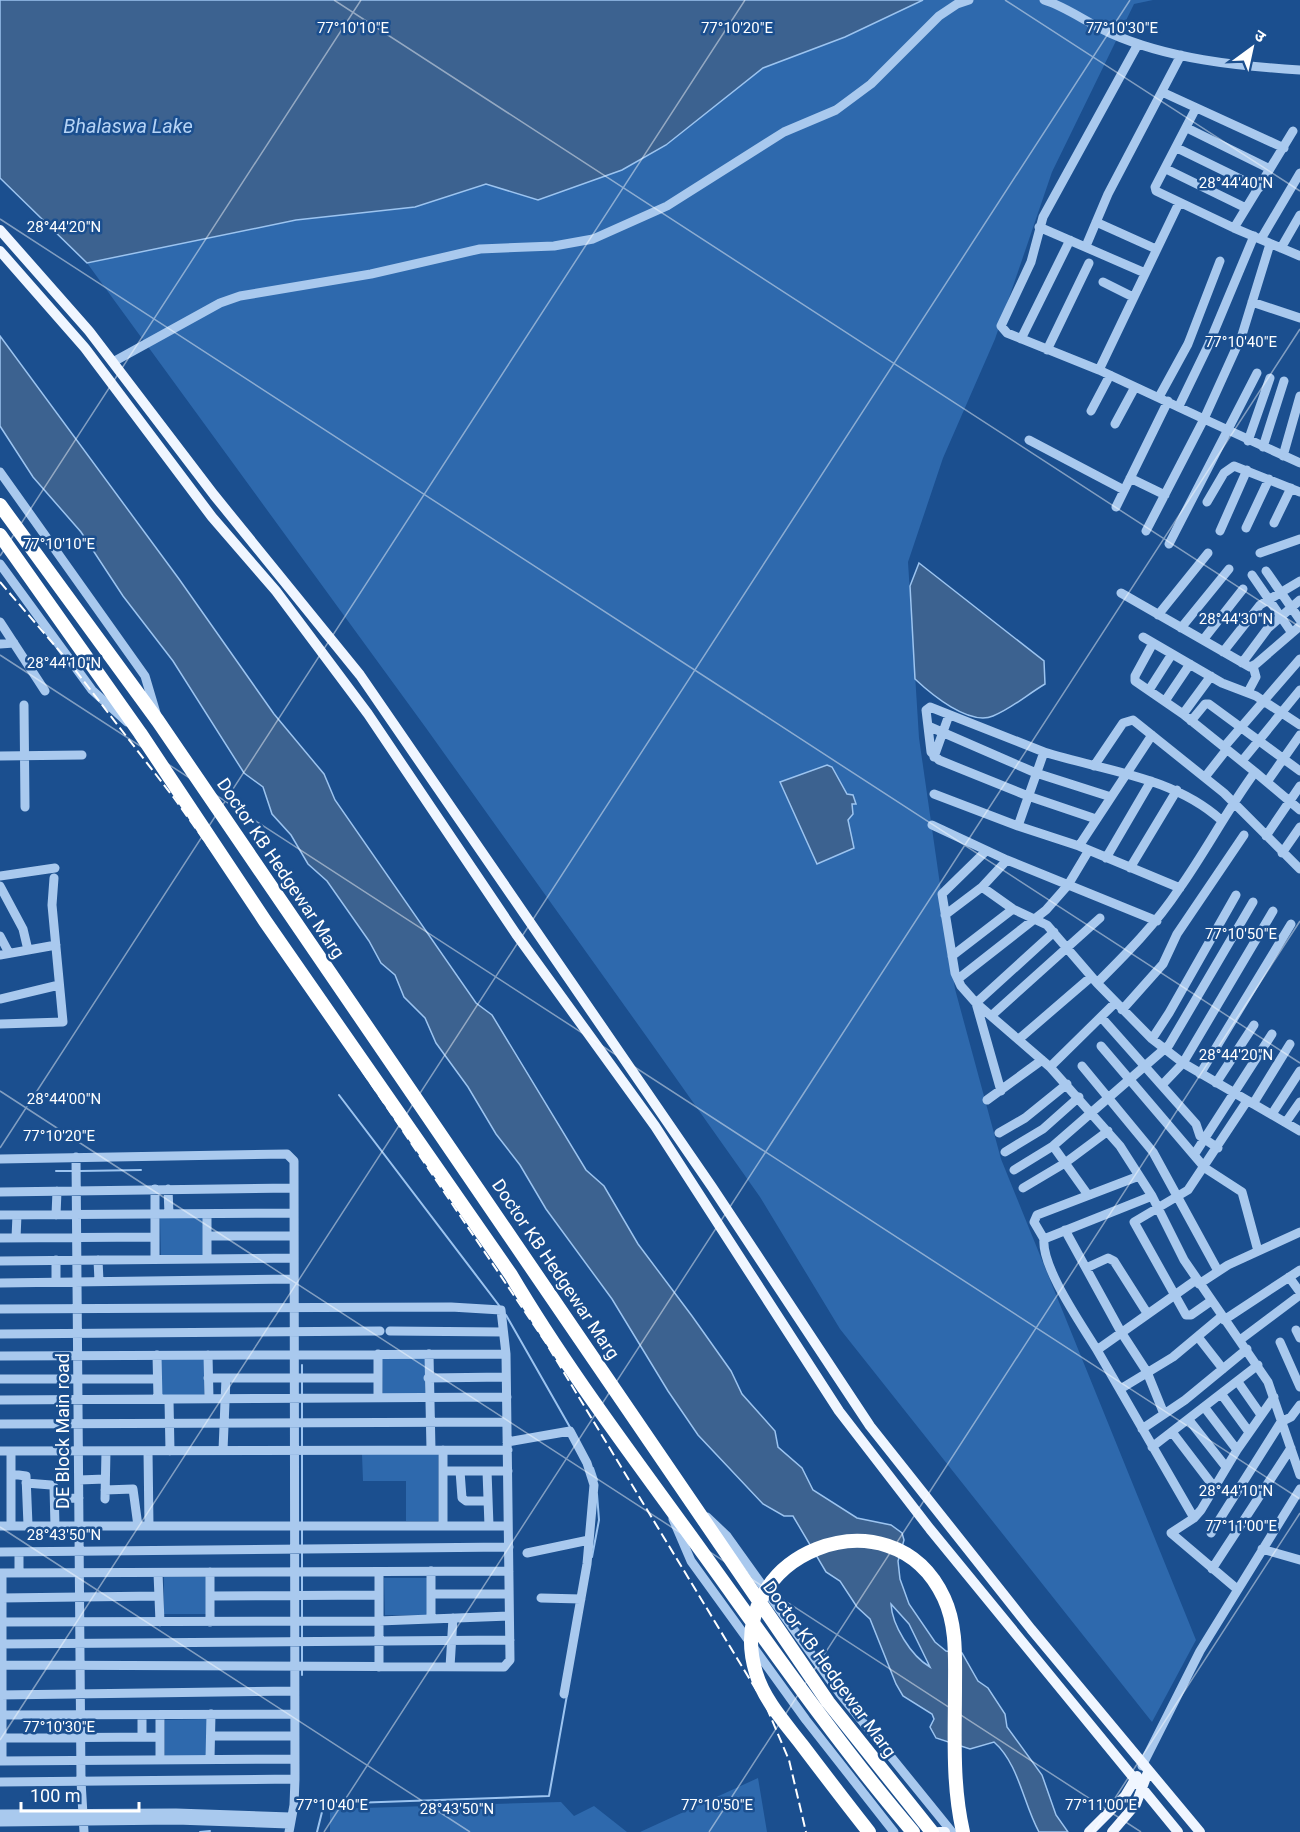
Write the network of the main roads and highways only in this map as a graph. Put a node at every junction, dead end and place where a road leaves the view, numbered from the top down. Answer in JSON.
{"nodes":[{"id":1,"x":2,"y":234,"type":"edge"},
{"id":2,"x":0,"y":251,"type":"edge"},
{"id":3,"x":214,"y":495,"type":"junction"},
{"id":4,"x":202,"y":504,"type":"junction"},
{"id":5,"x":0,"y":505,"type":"edge"},
{"id":6,"x":0,"y":535,"type":"edge"},
{"id":7,"x":1145,"y":1769,"type":"junction"},
{"id":8,"x":1138,"y":1785,"type":"junction"},
{"id":9,"x":905,"y":1812,"type":"junction"},
{"id":10,"x":1091,"y":1830,"type":"edge"},
{"id":11,"x":869,"y":1832,"type":"edge"},
{"id":12,"x":913,"y":1832,"type":"edge"},
{"id":13,"x":932,"y":1832,"type":"edge"},
{"id":14,"x":939,"y":1832,"type":"edge"},
{"id":15,"x":945,"y":1832,"type":"edge"},
{"id":16,"x":963,"y":1832,"type":"edge"},
{"id":17,"x":1113,"y":1832,"type":"edge"},
{"id":18,"x":1178,"y":1832,"type":"edge"},
{"id":19,"x":1200,"y":1832,"type":"edge"}],
"edges":[{"from":1,"to":3,"type":"main road"},
{"from":2,"to":4,"type":"main road"},
{"from":3,"to":4,"type":"main road"},
{"from":3,"to":7,"type":"main road"},
{"from":4,"to":8,"type":"main road"},
{"from":5,"to":9,"type":"highway","name":"Doctor KB Hedgewar Marg"},
{"from":6,"to":9,"type":"highway","name":"Doctor KB Hedgewar Marg"},
{"from":7,"to":8,"type":"main road"},
{"from":7,"to":19,"type":"main road"},
{"from":8,"to":10,"type":"main road"},
{"from":8,"to":17,"type":"main road"},
{"from":8,"to":18,"type":"main road"},
{"from":9,"to":12,"type":"highway","name":"Doctor KB Hedgewar Marg"},
{"from":9,"to":13,"type":"highway","name":"Doctor KB Hedgewar Marg"},
{"from":11,"to":16,"type":"highway"},
{"from":14,"to":15,"type":"main road"}]}
